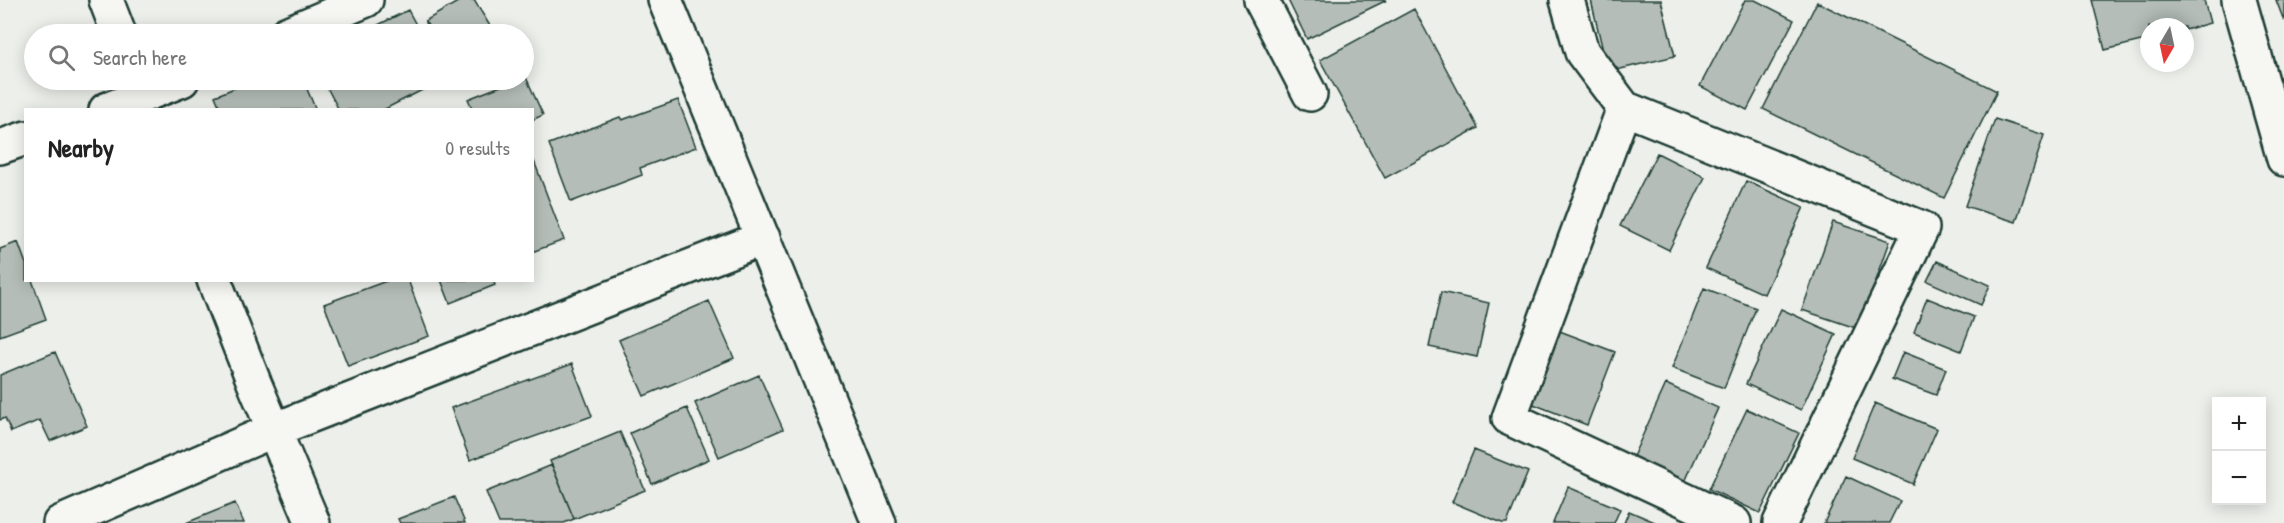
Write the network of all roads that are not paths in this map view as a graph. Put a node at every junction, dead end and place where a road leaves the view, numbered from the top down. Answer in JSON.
{"nodes":[{"id":1,"x":106,"y":0,"type":"edge"},
{"id":2,"x":366,"y":0,"type":"edge"},
{"id":3,"x":665,"y":0,"type":"edge"},
{"id":4,"x":1261,"y":0,"type":"edge"},
{"id":5,"x":1567,"y":0,"type":"edge"},
{"id":6,"x":2239,"y":0,"type":"edge"},
{"id":7,"x":115,"y":24,"type":"edge"},
{"id":8,"x":310,"y":24,"type":"edge"},
{"id":9,"x":1310,"y":94,"type":"dead end"},
{"id":10,"x":142,"y":95,"type":"edge"},
{"id":11,"x":110,"y":108,"type":"edge"},
{"id":12,"x":1624,"y":108,"type":"junction"},
{"id":13,"x":24,"y":139,"type":"edge"},
{"id":14,"x":0,"y":147,"type":"edge"},
{"id":15,"x":2284,"y":159,"type":"edge"},
{"id":16,"x":763,"y":238,"type":"junction"},
{"id":17,"x":215,"y":282,"type":"edge"},
{"id":18,"x":274,"y":430,"type":"junction"},
{"id":19,"x":60,"y":523,"type":"edge"},
{"id":20,"x":313,"y":523,"type":"edge"},
{"id":21,"x":879,"y":523,"type":"edge"},
{"id":22,"x":1734,"y":523,"type":"edge"},
{"id":23,"x":1780,"y":523,"type":"edge"}],
"edges":[{"from":1,"to":7,"type":"street"},
{"from":2,"to":8,"type":"street"},
{"from":3,"to":16,"type":"street"},
{"from":4,"to":9,"type":"street"},
{"from":5,"to":12,"type":"street"},
{"from":6,"to":15,"type":"street"},
{"from":10,"to":11,"type":"street"},
{"from":12,"to":22,"type":"street"},
{"from":12,"to":23,"type":"street"},
{"from":13,"to":14,"type":"street"},
{"from":16,"to":18,"type":"street"},
{"from":16,"to":21,"type":"street"},
{"from":17,"to":18,"type":"street"},
{"from":18,"to":19,"type":"street"},
{"from":18,"to":20,"type":"street"}]}
